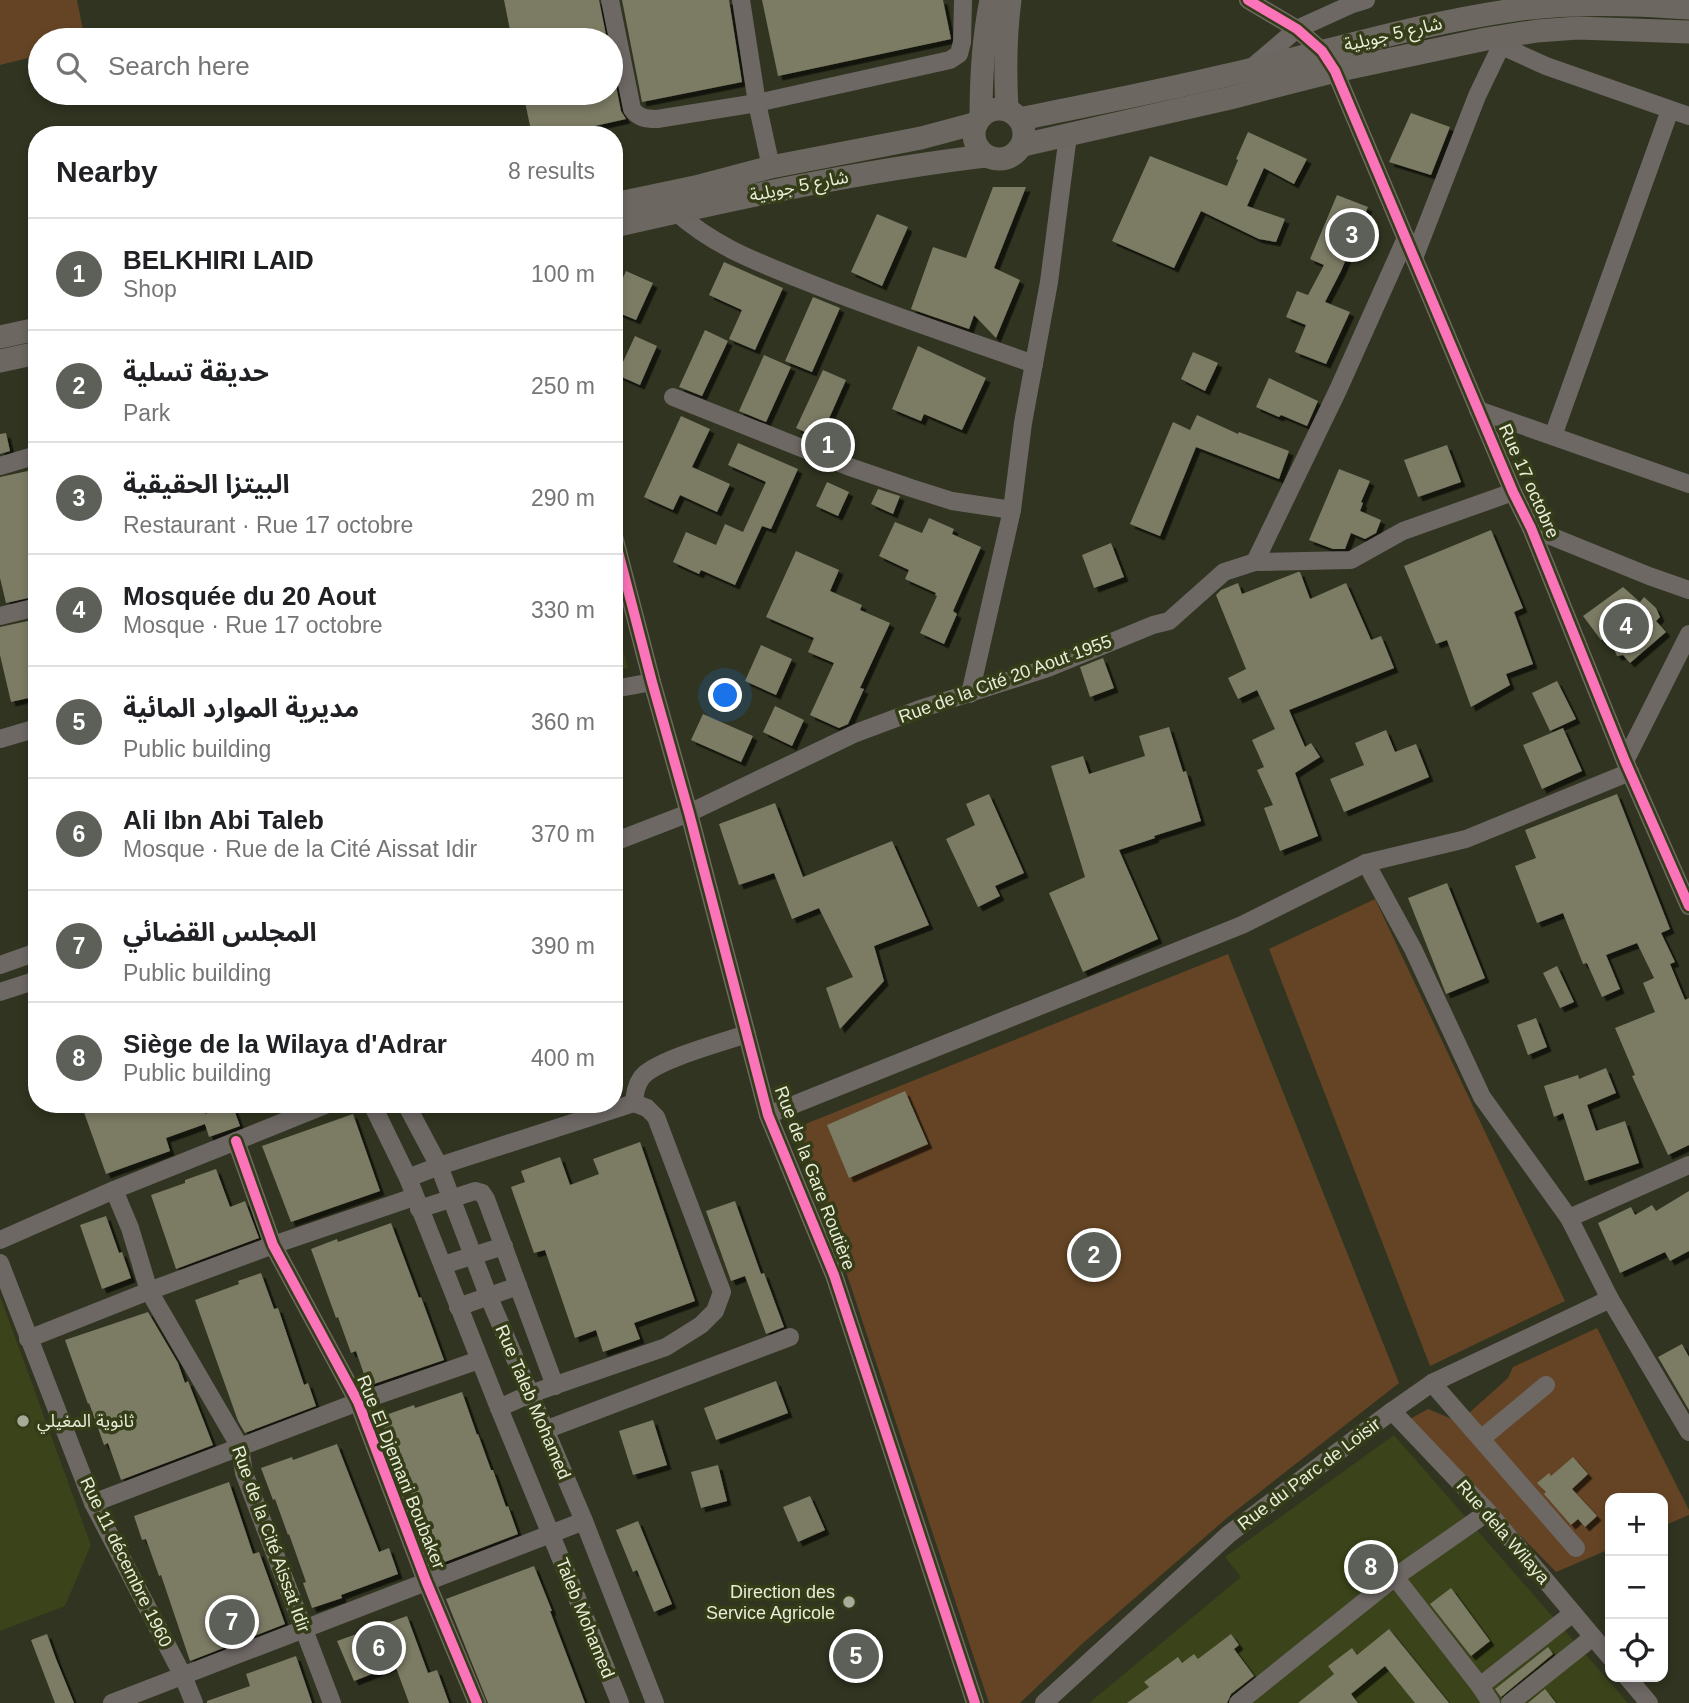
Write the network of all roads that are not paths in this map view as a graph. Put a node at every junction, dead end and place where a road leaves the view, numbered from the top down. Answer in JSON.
{"nodes":[{"id":1,"x":610,"y":0,"type":"edge"},
{"id":2,"x":741,"y":0,"type":"edge"},
{"id":3,"x":963,"y":0,"type":"edge"},
{"id":4,"x":991,"y":0,"type":"edge"},
{"id":5,"x":1010,"y":0,"type":"edge"},
{"id":6,"x":1248,"y":0,"type":"edge"},
{"id":7,"x":1366,"y":0,"type":"edge"},
{"id":8,"x":1689,"y":8,"type":"edge"},
{"id":9,"x":615,"y":28,"type":"edge"},
{"id":10,"x":1297,"y":29,"type":"junction"},
{"id":11,"x":1689,"y":32,"type":"edge"},
{"id":12,"x":1494,"y":42,"type":"junction"},
{"id":13,"x":1322,"y":51,"type":"junction"},
{"id":14,"x":623,"y":68,"type":"edge"},
{"id":15,"x":1250,"y":69,"type":"junction"},
{"id":16,"x":1335,"y":71,"type":"junction"},
{"id":17,"x":757,"y":103,"type":"junction"},
{"id":18,"x":1670,"y":110,"type":"junction"},
{"id":19,"x":1014,"y":114,"type":"junction"},
{"id":20,"x":1689,"y":116,"type":"edge"},
{"id":21,"x":979,"y":120,"type":"junction"},
{"id":22,"x":1068,"y":135,"type":"junction"},
{"id":23,"x":1023,"y":145,"type":"junction"},
{"id":24,"x":985,"y":156,"type":"junction"},
{"id":25,"x":771,"y":167,"type":"junction"},
{"id":26,"x":623,"y":202,"type":"edge"},
{"id":27,"x":676,"y":212,"type":"junction"},
{"id":28,"x":623,"y":224,"type":"edge"},
{"id":29,"x":1406,"y":238,"type":"junction"},
{"id":30,"x":1414,"y":258,"type":"junction"},
{"id":31,"x":28,"y":331,"type":"edge"},
{"id":32,"x":0,"y":337,"type":"edge"},
{"id":33,"x":28,"y":355,"type":"edge"},
{"id":34,"x":0,"y":362,"type":"edge"},
{"id":35,"x":1034,"y":364,"type":"junction"},
{"id":36,"x":673,"y":397,"type":"dead end"},
{"id":37,"x":1478,"y":410,"type":"junction"},
{"id":38,"x":1553,"y":436,"type":"junction"},
{"id":39,"x":28,"y":458,"type":"edge"},
{"id":40,"x":0,"y":466,"type":"edge"},
{"id":41,"x":1689,"y":484,"type":"edge"},
{"id":42,"x":1513,"y":492,"type":"junction"},
{"id":43,"x":1012,"y":510,"type":"junction"},
{"id":44,"x":1531,"y":528,"type":"junction"},
{"id":45,"x":1255,"y":562,"type":"junction"},
{"id":46,"x":623,"y":570,"type":"edge"},
{"id":47,"x":1689,"y":590,"type":"edge"},
{"id":48,"x":28,"y":609,"type":"edge"},
{"id":49,"x":0,"y":616,"type":"edge"},
{"id":50,"x":1689,"y":634,"type":"edge"},
{"id":51,"x":652,"y":681,"type":"junction"},
{"id":52,"x":623,"y":687,"type":"edge"},
{"id":53,"x":970,"y":694,"type":"junction"},
{"id":54,"x":28,"y":731,"type":"edge"},
{"id":55,"x":0,"y":739,"type":"edge"},
{"id":56,"x":1628,"y":767,"type":"junction"},
{"id":57,"x":690,"y":813,"type":"junction"},
{"id":58,"x":623,"y":839,"type":"edge"},
{"id":59,"x":1366,"y":863,"type":"junction"},
{"id":60,"x":1689,"y":906,"type":"edge"},
{"id":61,"x":28,"y":955,"type":"edge"},
{"id":62,"x":0,"y":965,"type":"edge"},
{"id":63,"x":28,"y":983,"type":"edge"},
{"id":64,"x":0,"y":992,"type":"edge"},
{"id":65,"x":747,"y":1034,"type":"junction"},
{"id":66,"x":634,"y":1103,"type":"junction"},
{"id":67,"x":623,"y":1107,"type":"edge"},
{"id":68,"x":306,"y":1113,"type":"edge"},
{"id":69,"x":376,"y":1113,"type":"edge"},
{"id":70,"x":411,"y":1113,"type":"edge"},
{"id":71,"x":603,"y":1113,"type":"edge"},
{"id":72,"x":768,"y":1115,"type":"junction"},
{"id":73,"x":236,"y":1141,"type":"junction"},
{"id":74,"x":1689,"y":1165,"type":"edge"},
{"id":75,"x":439,"y":1166,"type":"junction"},
{"id":76,"x":408,"y":1178,"type":"junction"},
{"id":77,"x":114,"y":1190,"type":"junction"},
{"id":78,"x":451,"y":1198,"type":"junction"},
{"id":79,"x":416,"y":1203,"type":"junction"},
{"id":80,"x":1569,"y":1218,"type":"junction"},
{"id":81,"x":0,"y":1240,"type":"edge"},
{"id":82,"x":273,"y":1245,"type":"junction"},
{"id":83,"x":504,"y":1246,"type":"junction"},
{"id":84,"x":473,"y":1256,"type":"junction"},
{"id":85,"x":0,"y":1263,"type":"edge"},
{"id":86,"x":443,"y":1265,"type":"junction"},
{"id":87,"x":518,"y":1286,"type":"junction"},
{"id":88,"x":149,"y":1291,"type":"junction"},
{"id":89,"x":488,"y":1295,"type":"junction"},
{"id":90,"x":1611,"y":1299,"type":"junction"},
{"id":91,"x":458,"y":1307,"type":"junction"},
{"id":92,"x":790,"y":1337,"type":"dead end"},
{"id":93,"x":28,"y":1339,"type":"junction"},
{"id":94,"x":479,"y":1360,"type":"junction"},
{"id":95,"x":1432,"y":1383,"type":"junction"},
{"id":96,"x":1546,"y":1385,"type":"dead end"},
{"id":97,"x":555,"y":1386,"type":"junction"},
{"id":98,"x":530,"y":1394,"type":"junction"},
{"id":99,"x":358,"y":1402,"type":"junction"},
{"id":100,"x":499,"y":1408,"type":"junction"},
{"id":101,"x":1391,"y":1411,"type":"junction"},
{"id":102,"x":545,"y":1430,"type":"junction"},
{"id":103,"x":1689,"y":1432,"type":"edge"},
{"id":104,"x":1481,"y":1439,"type":"junction"},
{"id":105,"x":240,"y":1447,"type":"junction"},
{"id":106,"x":93,"y":1503,"type":"junction"},
{"id":107,"x":1488,"y":1513,"type":"junction"},
{"id":108,"x":584,"y":1521,"type":"junction"},
{"id":109,"x":551,"y":1533,"type":"junction"},
{"id":110,"x":1576,"y":1548,"type":"dead end"},
{"id":111,"x":1395,"y":1577,"type":"junction"},
{"id":112,"x":426,"y":1581,"type":"junction"},
{"id":113,"x":1573,"y":1614,"type":"junction"},
{"id":114,"x":303,"y":1630,"type":"junction"},
{"id":115,"x":1593,"y":1637,"type":"junction"},
{"id":116,"x":1605,"y":1651,"type":"edge"},
{"id":117,"x":183,"y":1676,"type":"junction"},
{"id":118,"x":1631,"y":1682,"type":"edge"},
{"id":119,"x":1480,"y":1686,"type":"junction"},
{"id":120,"x":112,"y":1703,"type":"edge"},
{"id":121,"x":194,"y":1703,"type":"edge"},
{"id":122,"x":332,"y":1703,"type":"edge"},
{"id":123,"x":477,"y":1703,"type":"edge"},
{"id":124,"x":620,"y":1703,"type":"edge"},
{"id":125,"x":655,"y":1703,"type":"edge"},
{"id":126,"x":975,"y":1703,"type":"edge"},
{"id":127,"x":1044,"y":1703,"type":"edge"},
{"id":128,"x":1238,"y":1703,"type":"edge"},
{"id":129,"x":1492,"y":1703,"type":"edge"},
{"id":130,"x":1510,"y":1703,"type":"edge"},
{"id":131,"x":1649,"y":1703,"type":"edge"}],
"edges":[{"from":1,"to":9,"type":"street"},
{"from":2,"to":17,"type":"street"},
{"from":3,"to":17,"type":"street"},
{"from":4,"to":21,"type":"main road"},
{"from":5,"to":19,"type":"main road"},
{"from":6,"to":10,"type":"street","name":"Rue 17 octobre"},
{"from":7,"to":10,"type":"street"},
{"from":8,"to":13,"type":"main road","name":"شارع 5 جويلية"},
{"from":10,"to":13,"type":"street","name":"Rue 17 octobre"},
{"from":10,"to":15,"type":"street"},
{"from":11,"to":12,"type":"main road","name":"شارع 5 جويلية"},
{"from":12,"to":16,"type":"main road","name":"شارع 5 جويلية"},
{"from":12,"to":18,"type":"street"},
{"from":12,"to":30,"type":"street"},
{"from":13,"to":15,"type":"main road","name":"شارع 5 جويلية"},
{"from":13,"to":16,"type":"street","name":"Rue 17 octobre"},
{"from":14,"to":17,"type":"street"},
{"from":15,"to":19,"type":"main road","name":"شارع 5 جويلية"},
{"from":16,"to":22,"type":"main road","name":"شارع 5 جويلية"},
{"from":16,"to":29,"type":"street","name":"Rue 17 octobre"},
{"from":17,"to":25,"type":"street"},
{"from":18,"to":20,"type":"street"},
{"from":18,"to":38,"type":"street"},
{"from":19,"to":21,"type":"main road"},
{"from":19,"to":23,"type":"main road"},
{"from":21,"to":24,"type":"main road"},
{"from":21,"to":25,"type":"main road","name":"شارع 5 جويلية"},
{"from":22,"to":23,"type":"main road","name":"شارع 5 جويلية"},
{"from":22,"to":35,"type":"street"},
{"from":23,"to":24,"type":"main road"},
{"from":24,"to":27,"type":"main road","name":"شارع 5 جويلية"},
{"from":25,"to":26,"type":"main road","name":"شارع 5 جويلية"},
{"from":27,"to":28,"type":"main road","name":"شارع 5 جويلية"},
{"from":27,"to":35,"type":"street"},
{"from":29,"to":30,"type":"street","name":"Rue 17 octobre"},
{"from":29,"to":45,"type":"street"},
{"from":30,"to":37,"type":"street","name":"Rue 17 octobre"},
{"from":31,"to":32,"type":"main road"},
{"from":33,"to":34,"type":"main road"},
{"from":35,"to":43,"type":"street"},
{"from":36,"to":43,"type":"street"},
{"from":37,"to":38,"type":"street"},
{"from":37,"to":42,"type":"street","name":"Rue 17 octobre"},
{"from":38,"to":41,"type":"street"},
{"from":39,"to":40,"type":"street"},
{"from":42,"to":44,"type":"street","name":"Rue 17 octobre"},
{"from":42,"to":45,"type":"street","name":"Rue de la Cité 20 Aout 1955"},
{"from":43,"to":53,"type":"street"},
{"from":44,"to":47,"type":"street"},
{"from":44,"to":56,"type":"street","name":"Rue 17 octobre"},
{"from":45,"to":53,"type":"street","name":"Rue de la Cité 20 Aout 1955"},
{"from":46,"to":51,"type":"street","name":"Rue de la Gare Routière"},
{"from":48,"to":49,"type":"street"},
{"from":50,"to":56,"type":"street"},
{"from":51,"to":52,"type":"street"},
{"from":51,"to":57,"type":"street","name":"Rue de la Gare Routière"},
{"from":53,"to":57,"type":"street","name":"Rue de la Cité 20 Aout 1955"},
{"from":54,"to":55,"type":"street"},
{"from":56,"to":59,"type":"street"},
{"from":56,"to":60,"type":"street","name":"Rue 17 octobre"},
{"from":57,"to":58,"type":"street","name":"Rue de la Cité 20 Aout 1955"},
{"from":57,"to":65,"type":"street","name":"Rue de la Gare Routière"},
{"from":59,"to":72,"type":"street"},
{"from":59,"to":80,"type":"street"},
{"from":61,"to":62,"type":"street"},
{"from":63,"to":64,"type":"street"},
{"from":65,"to":66,"type":"street"},
{"from":65,"to":72,"type":"street","name":"Rue de la Gare Routière"},
{"from":66,"to":67,"type":"street"},
{"from":66,"to":97,"type":"street"},
{"from":68,"to":73,"type":"street"},
{"from":69,"to":76,"type":"street","name":"Rue Taleb Mohamed"},
{"from":70,"to":75,"type":"street","name":"Rue Taleb Mohamed"},
{"from":71,"to":75,"type":"street"},
{"from":72,"to":126,"type":"street","name":"Rue de la Gare Routière"},
{"from":73,"to":77,"type":"street"},
{"from":73,"to":82,"type":"street","name":"Rue El Djemani Boubaker"},
{"from":74,"to":80,"type":"street"},
{"from":75,"to":76,"type":"street"},
{"from":75,"to":78,"type":"street","name":"Rue Taleb Mohamed"},
{"from":76,"to":79,"type":"street","name":"Rue Taleb Mohamed"},
{"from":77,"to":81,"type":"street"},
{"from":77,"to":88,"type":"street","name":"Rue de la Cité Aissat Idir"},
{"from":78,"to":79,"type":"street"},
{"from":78,"to":83,"type":"street"},
{"from":78,"to":84,"type":"street","name":"Rue Taleb Mohamed"},
{"from":79,"to":82,"type":"street"},
{"from":79,"to":86,"type":"street","name":"Rue Taleb Mohamed"},
{"from":80,"to":90,"type":"street"},
{"from":82,"to":88,"type":"street"},
{"from":82,"to":99,"type":"street","name":"Rue El Djemani Boubaker"},
{"from":83,"to":84,"type":"street"},
{"from":83,"to":87,"type":"street"},
{"from":84,"to":86,"type":"street"},
{"from":84,"to":89,"type":"street","name":"Rue Taleb Mohamed"},
{"from":85,"to":93,"type":"street","name":"Rue 11 décembre 1960"},
{"from":86,"to":91,"type":"street","name":"Rue Taleb Mohamed"},
{"from":87,"to":89,"type":"street"},
{"from":87,"to":97,"type":"street"},
{"from":88,"to":93,"type":"street"},
{"from":88,"to":105,"type":"street","name":"Rue de la Cité Aissat Idir"},
{"from":89,"to":91,"type":"street"},
{"from":89,"to":98,"type":"street","name":"Rue Taleb Mohamed"},
{"from":90,"to":95,"type":"street","name":"Rue du Parc de Loisir"},
{"from":90,"to":103,"type":"street"},
{"from":91,"to":94,"type":"street","name":"Rue Taleb Mohamed"},
{"from":92,"to":102,"type":"street"},
{"from":93,"to":106,"type":"street","name":"Rue 11 décembre 1960"},
{"from":94,"to":99,"type":"street"},
{"from":94,"to":100,"type":"street","name":"Rue Taleb Mohamed"},
{"from":95,"to":101,"type":"street","name":"Rue du Parc de Loisir"},
{"from":95,"to":104,"type":"street"},
{"from":96,"to":104,"type":"street"},
{"from":97,"to":98,"type":"street"},
{"from":98,"to":100,"type":"street"},
{"from":98,"to":102,"type":"street","name":"Rue Taleb Mohamed"},
{"from":99,"to":105,"type":"street"},
{"from":99,"to":112,"type":"street","name":"Rue El Djemani Boubaker"},
{"from":100,"to":109,"type":"street","name":"Rue Taleb Mohamed"},
{"from":101,"to":107,"type":"street","name":"Rue dela Wilaya"},
{"from":101,"to":127,"type":"street","name":"Rue du Parc de Loisir"},
{"from":102,"to":108,"type":"street","name":"Rue Taleb Mohamed"},
{"from":104,"to":110,"type":"street"},
{"from":105,"to":106,"type":"street"},
{"from":105,"to":114,"type":"street","name":"Rue de la Cité Aissat Idir"},
{"from":106,"to":117,"type":"street","name":"Rue 11 décembre 1960"},
{"from":107,"to":111,"type":"street"},
{"from":107,"to":113,"type":"street","name":"Rue dela Wilaya"},
{"from":108,"to":109,"type":"street"},
{"from":108,"to":125,"type":"street","name":"Rue Taleb Mohamed"},
{"from":109,"to":112,"type":"street"},
{"from":109,"to":124,"type":"street","name":"Taleb Mohamed"},
{"from":111,"to":119,"type":"street"},
{"from":111,"to":128,"type":"street"},
{"from":112,"to":114,"type":"street"},
{"from":112,"to":123,"type":"street","name":"Rue El Djemani Boubaker"},
{"from":113,"to":115,"type":"street","name":"Rue dela Wilaya"},
{"from":113,"to":119,"type":"street"},
{"from":114,"to":117,"type":"street"},
{"from":114,"to":122,"type":"street","name":"Rue de la Cité Aissat Idir"},
{"from":115,"to":116,"type":"street","name":"Rue dela Wilaya"},
{"from":115,"to":130,"type":"street"},
{"from":117,"to":120,"type":"street"},
{"from":117,"to":121,"type":"street","name":"Rue 11 décembre 1960"},
{"from":118,"to":131,"type":"street"},
{"from":119,"to":129,"type":"street"}]}
